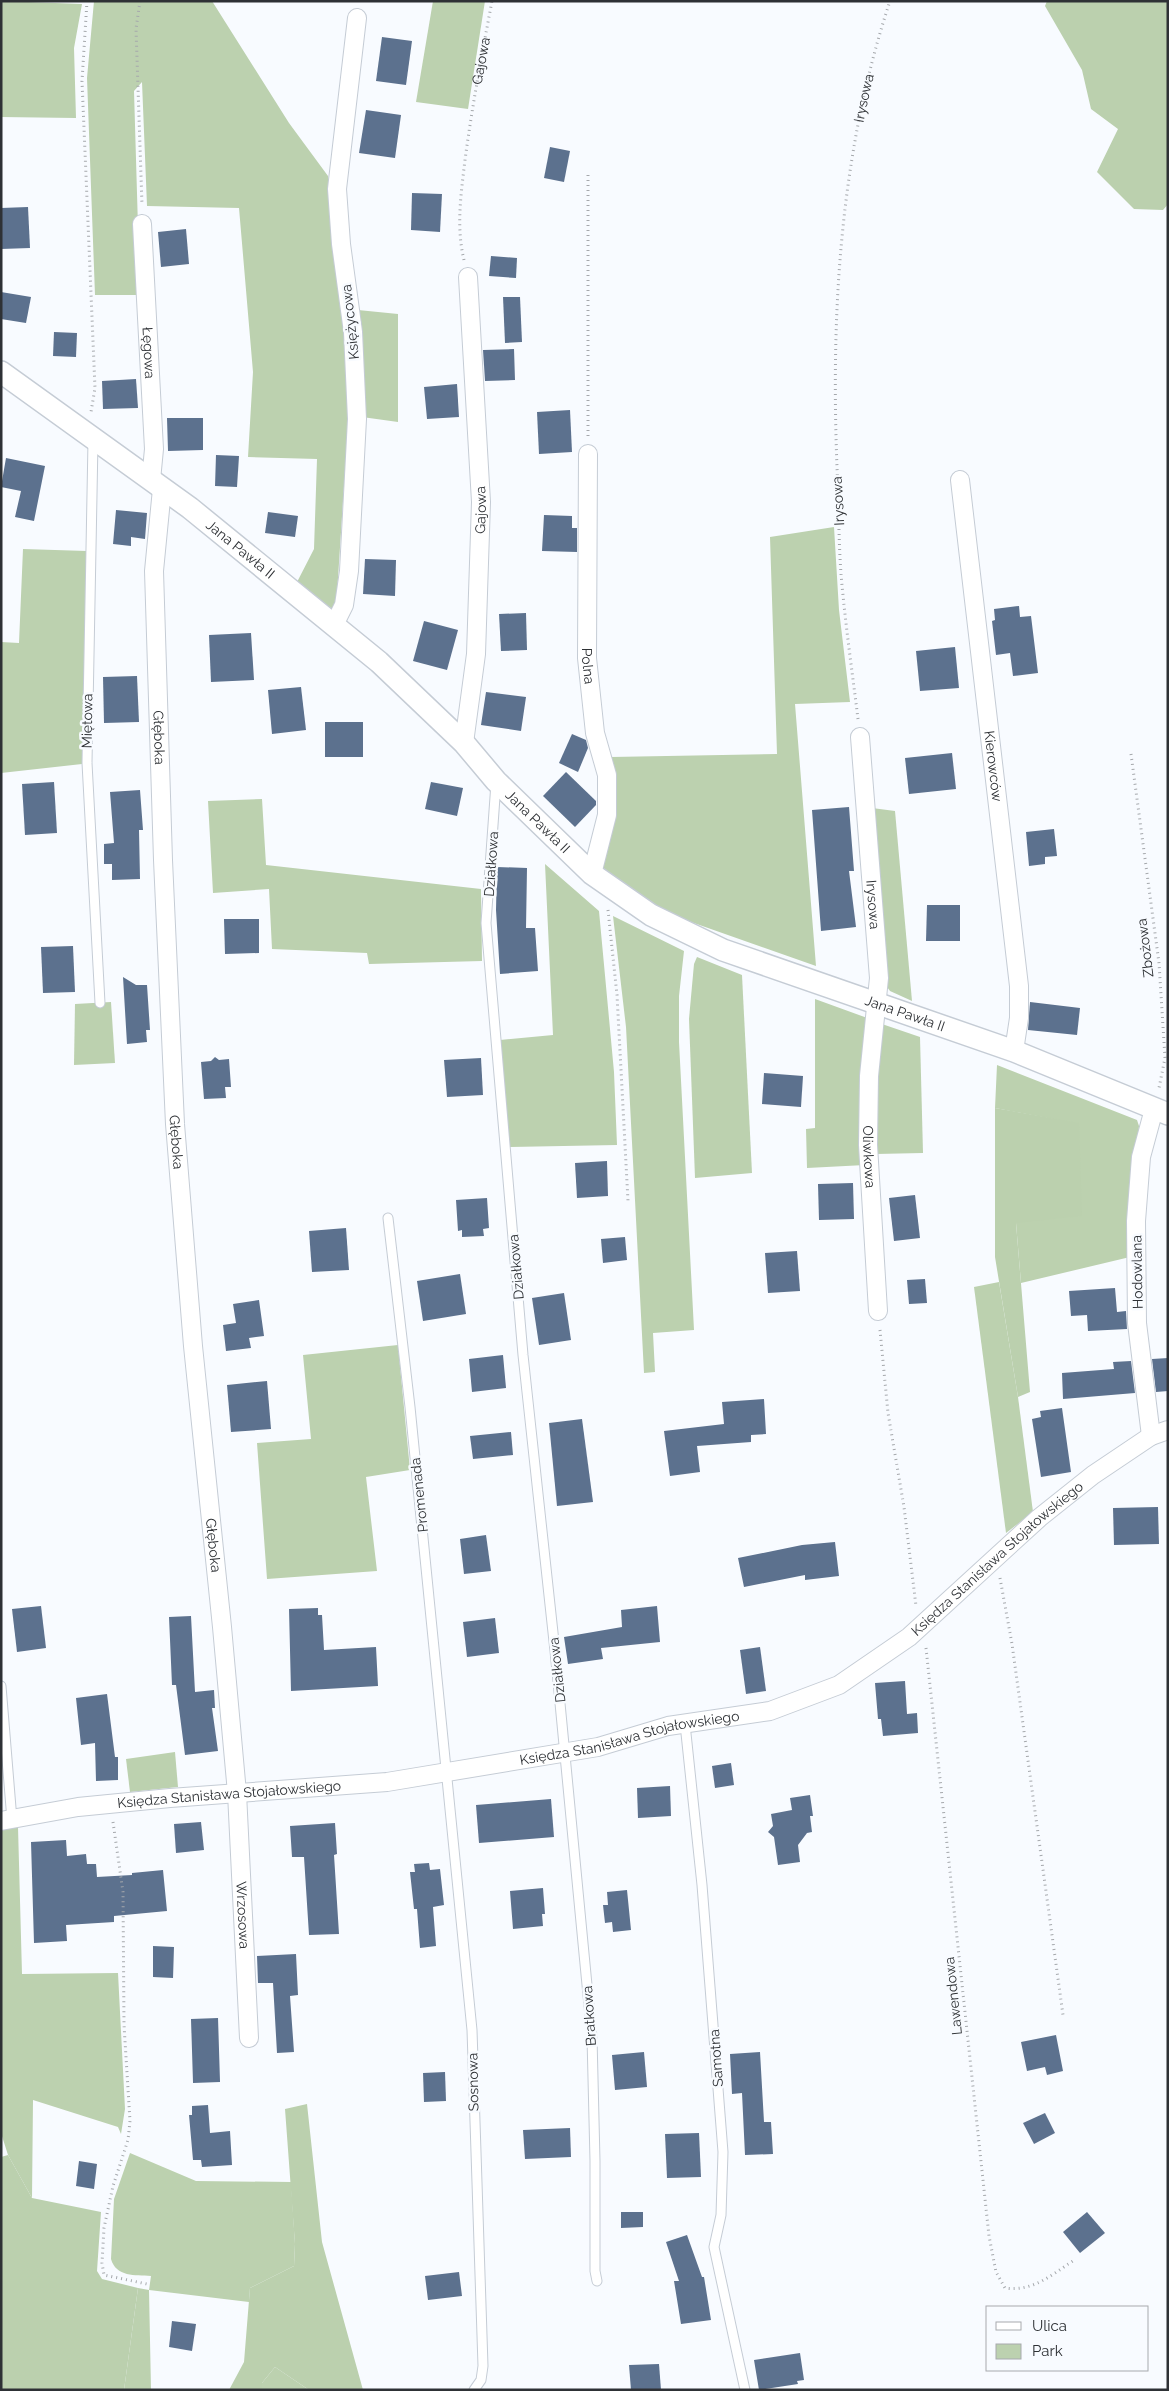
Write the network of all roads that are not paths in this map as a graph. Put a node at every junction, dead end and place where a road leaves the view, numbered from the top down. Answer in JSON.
{"nodes":[{"id":1,"x":358,"y":18,"type":"dead end"},
{"id":2,"x":142,"y":224,"type":"road end"},
{"id":3,"x":468,"y":277,"type":"road end"},
{"id":4,"x":1,"y":372,"type":"edge"},
{"id":5,"x":88,"y":435,"type":"junction"},
{"id":6,"x":588,"y":454,"type":"road end"},
{"id":7,"x":960,"y":480,"type":"dead end"},
{"id":8,"x":157,"y":485,"type":"junction"},
{"id":9,"x":334,"y":625,"type":"junction"},
{"id":10,"x":860,"y":737,"type":"road end"},
{"id":11,"x":464,"y":742,"type":"junction"},
{"id":12,"x":496,"y":781,"type":"junction"},
{"id":13,"x":599,"y":879,"type":"junction"},
{"id":14,"x":100,"y":1003,"type":"dead end"},
{"id":15,"x":876,"y":1004,"type":"junction"},
{"id":16,"x":1014,"y":1051,"type":"junction"},
{"id":17,"x":1161,"y":1112,"type":"edge"},
{"id":18,"x":388,"y":1218,"type":"dead end"},
{"id":19,"x":878,"y":1311,"type":"road end"},
{"id":20,"x":1168,"y":1430,"type":"edge"},
{"id":21,"x":1151,"y":1436,"type":"junction"},
{"id":22,"x":1,"y":1686,"type":"edge"},
{"id":23,"x":685,"y":1724,"type":"junction"},
{"id":24,"x":565,"y":1752,"type":"junction"},
{"id":25,"x":447,"y":1772,"type":"junction"},
{"id":26,"x":237,"y":1793,"type":"junction"},
{"id":27,"x":7,"y":1820,"type":"edge"},
{"id":28,"x":249,"y":2038,"type":"dead end"},
{"id":29,"x":597,"y":2281,"type":"dead end"},
{"id":30,"x":474,"y":2390,"type":"edge"},
{"id":31,"x":745,"y":2390,"type":"edge"}],
"edges":[{"from":1,"to":9,"type":"street","name":"Księżycowa"},
{"from":2,"to":8,"type":"street","name":"Łęgowa"},
{"from":3,"to":11,"type":"street","name":"Gajowa"},
{"from":4,"to":5,"type":"street","name":"Jana Pawła II"},
{"from":5,"to":8,"type":"street","name":"Jana Pawła II"},
{"from":5,"to":14,"type":"lane","name":"Miętowa"},
{"from":6,"to":13,"type":"street","name":"Polna"},
{"from":7,"to":16,"type":"street","name":"Kierowców"},
{"from":8,"to":9,"type":"street","name":"Jana Pawła II"},
{"from":8,"to":26,"type":"street","name":"Głęboka"},
{"from":9,"to":11,"type":"street","name":"Jana Pawła II"},
{"from":10,"to":15,"type":"street","name":"Irysowa"},
{"from":11,"to":12,"type":"street","name":"Jana Pawła II"},
{"from":12,"to":13,"type":"street","name":"Jana Pawła II"},
{"from":12,"to":24,"type":"lane","name":"Działkowa"},
{"from":13,"to":15,"type":"street","name":"Jana Pawła II"},
{"from":15,"to":16,"type":"street","name":"Jana Pawła II"},
{"from":15,"to":19,"type":"street","name":"Oliwkowa"},
{"from":16,"to":17,"type":"street","name":"Jana Pawła II"},
{"from":17,"to":21,"type":"street","name":"Hodowlana"},
{"from":18,"to":25,"type":"lane","name":"Promenada"},
{"from":20,"to":21,"type":"street","name":"Księdza Stanisława Stojałowskiego"},
{"from":21,"to":23,"type":"street","name":"Księdza Stanisława Stojałowskiego"},
{"from":22,"to":27,"type":"lane"},
{"from":23,"to":24,"type":"street","name":"Księdza Stanisława Stojałowskiego"},
{"from":23,"to":31,"type":"lane","name":"Samotna"},
{"from":24,"to":25,"type":"street","name":"Księdza Stanisława Stojałowskiego"},
{"from":24,"to":29,"type":"lane","name":"Bratkowa"},
{"from":25,"to":26,"type":"street","name":"Księdza Stanisława Stojałowskiego"},
{"from":25,"to":30,"type":"lane","name":"Sosnowa"},
{"from":26,"to":27,"type":"street","name":"Księdza Stanisława Stojałowskiego"},
{"from":26,"to":28,"type":"street","name":"Wrzosowa"}]}
